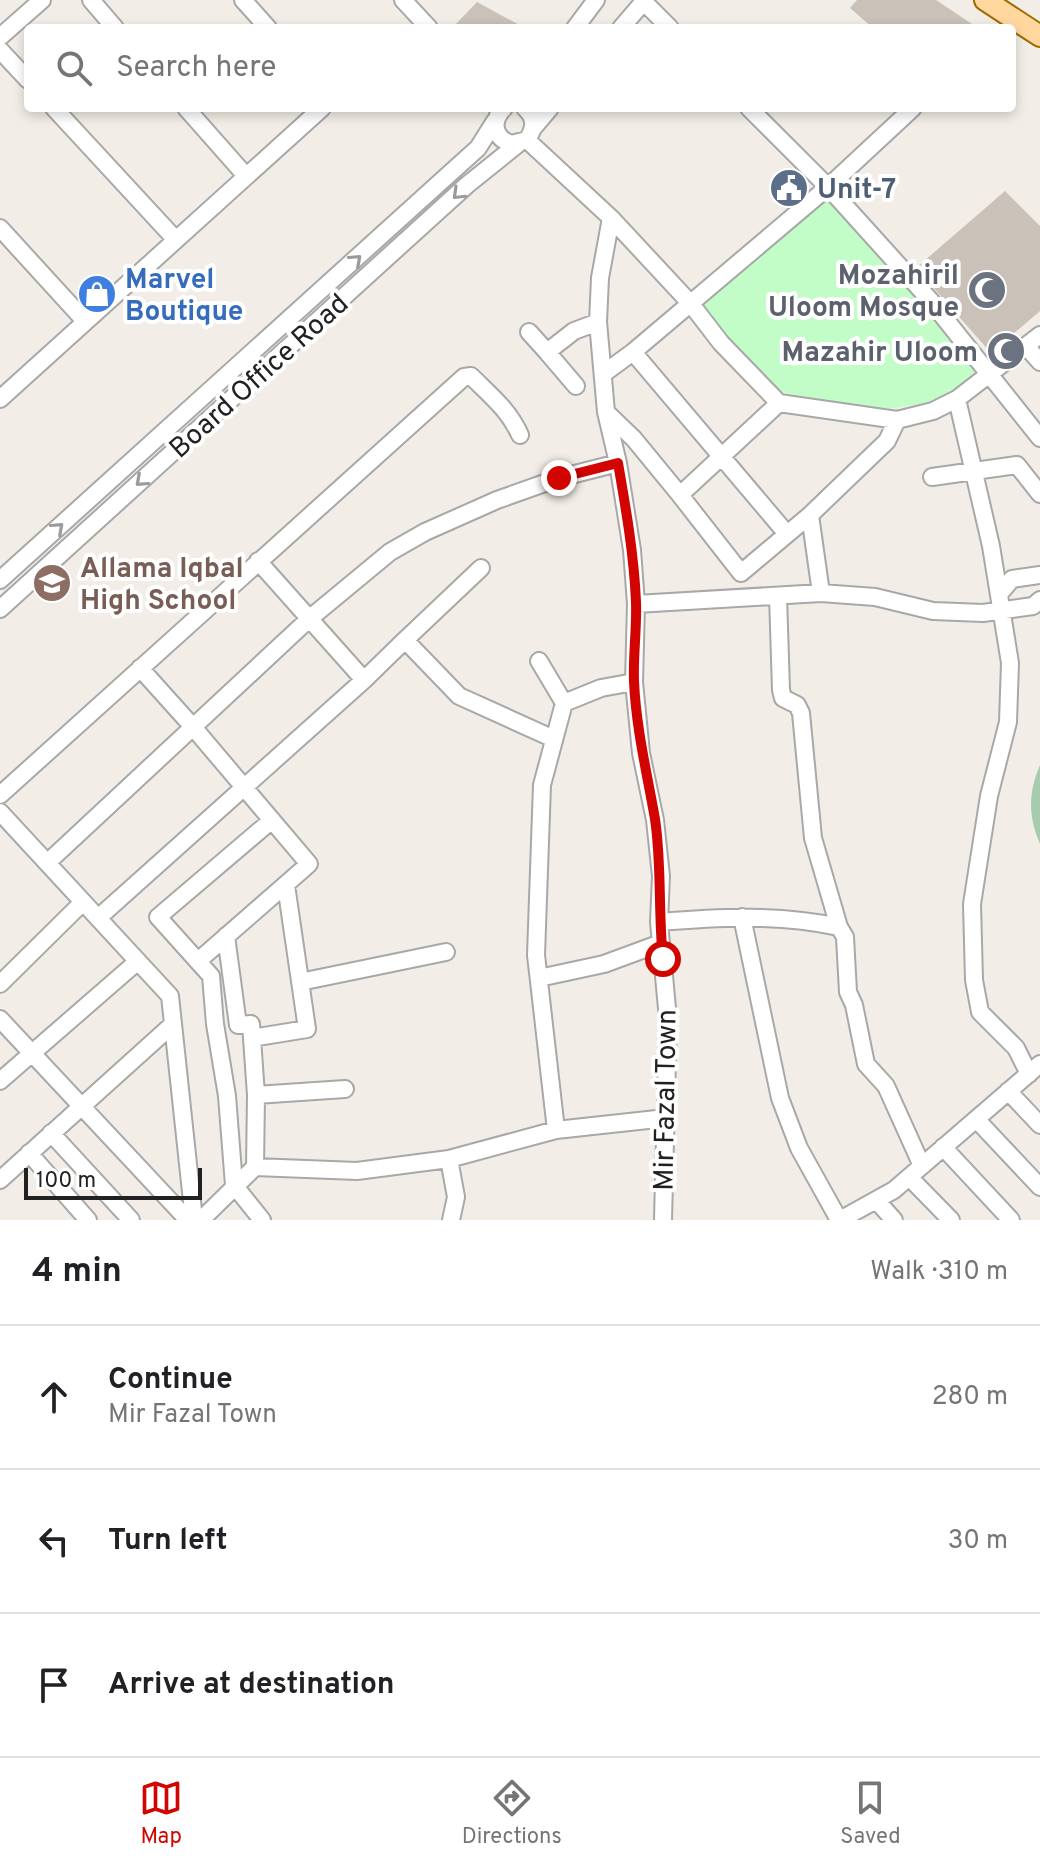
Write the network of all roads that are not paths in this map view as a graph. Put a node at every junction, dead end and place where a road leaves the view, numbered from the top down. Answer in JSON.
{"nodes":[{"id":1,"x":42,"y":0,"type":"edge"},
{"id":2,"x":91,"y":0,"type":"edge"},
{"id":3,"x":243,"y":0,"type":"edge"},
{"id":4,"x":403,"y":0,"type":"edge"},
{"id":5,"x":596,"y":0,"type":"edge"},
{"id":6,"x":985,"y":0,"type":"edge"},
{"id":7,"x":644,"y":1,"type":"edge"},
{"id":8,"x":1005,"y":22,"type":"edge"},
{"id":9,"x":112,"y":24,"type":"edge"},
{"id":10,"x":264,"y":24,"type":"edge"},
{"id":11,"x":418,"y":24,"type":"edge"},
{"id":12,"x":578,"y":24,"type":"edge"},
{"id":13,"x":624,"y":24,"type":"edge"},
{"id":14,"x":666,"y":24,"type":"edge"},
{"id":15,"x":1016,"y":26,"type":"edge"},
{"id":16,"x":1040,"y":36,"type":"edge"},
{"id":17,"x":0,"y":37,"type":"edge"},
{"id":18,"x":0,"y":50,"type":"edge"},
{"id":19,"x":24,"y":76,"type":"edge"},
{"id":20,"x":58,"y":112,"type":"edge"},
{"id":21,"x":190,"y":112,"type":"edge"},
{"id":22,"x":318,"y":112,"type":"edge"},
{"id":23,"x":501,"y":112,"type":"edge"},
{"id":24,"x":528,"y":112,"type":"edge"},
{"id":25,"x":547,"y":112,"type":"edge"},
{"id":26,"x":753,"y":112,"type":"edge"},
{"id":27,"x":909,"y":112,"type":"edge"},
{"id":28,"x":526,"y":137,"type":"junction"},
{"id":29,"x":246,"y":176,"type":"junction"},
{"id":30,"x":828,"y":187,"type":"junction"},
{"id":31,"x":611,"y":218,"type":"junction"},
{"id":32,"x":0,"y":228,"type":"edge"},
{"id":33,"x":176,"y":240,"type":"junction"},
{"id":34,"x":691,"y":304,"type":"junction"},
{"id":35,"x":85,"y":321,"type":"junction"},
{"id":36,"x":598,"y":322,"type":"junction"},
{"id":37,"x":529,"y":332,"type":"dead end"},
{"id":38,"x":1040,"y":335,"type":"edge"},
{"id":39,"x":1026,"y":346,"type":"junction"},
{"id":40,"x":547,"y":352,"type":"junction"},
{"id":41,"x":633,"y":352,"type":"junction"},
{"id":42,"x":1040,"y":362,"type":"edge"},
{"id":43,"x":603,"y":374,"type":"junction"},
{"id":44,"x":989,"y":376,"type":"junction"},
{"id":45,"x":576,"y":386,"type":"dead end"},
{"id":46,"x":2,"y":393,"type":"edge"},
{"id":47,"x":957,"y":399,"type":"junction"},
{"id":48,"x":779,"y":403,"type":"junction"},
{"id":49,"x":606,"y":412,"type":"junction"},
{"id":50,"x":897,"y":420,"type":"junction"},
{"id":51,"x":520,"y":435,"type":"dead end"},
{"id":52,"x":1040,"y":438,"type":"edge"},
{"id":53,"x":723,"y":457,"type":"junction"},
{"id":54,"x":618,"y":463,"type":"junction"},
{"id":55,"x":973,"y":471,"type":"junction"},
{"id":56,"x":932,"y":477,"type":"dead end"},
{"id":57,"x":1040,"y":494,"type":"edge"},
{"id":58,"x":680,"y":495,"type":"junction"},
{"id":59,"x":810,"y":515,"type":"junction"},
{"id":60,"x":787,"y":534,"type":"junction"},
{"id":61,"x":258,"y":561,"type":"junction"},
{"id":62,"x":481,"y":568,"type":"dead end"},
{"id":63,"x":739,"y":573,"type":"junction"},
{"id":64,"x":1040,"y":575,"type":"edge"},
{"id":65,"x":0,"y":580,"type":"edge"},
{"id":66,"x":821,"y":593,"type":"junction"},
{"id":67,"x":1000,"y":593,"type":"junction"},
{"id":68,"x":743,"y":596,"type":"junction"},
{"id":69,"x":778,"y":596,"type":"junction"},
{"id":70,"x":1040,"y":600,"type":"edge"},
{"id":71,"x":636,"y":604,"type":"junction"},
{"id":72,"x":0,"y":609,"type":"edge"},
{"id":73,"x":1003,"y":610,"type":"junction"},
{"id":74,"x":309,"y":619,"type":"junction"},
{"id":75,"x":405,"y":640,"type":"junction"},
{"id":76,"x":539,"y":661,"type":"dead end"},
{"id":77,"x":140,"y":668,"type":"junction"},
{"id":78,"x":364,"y":680,"type":"junction"},
{"id":79,"x":634,"y":682,"type":"junction"},
{"id":80,"x":564,"y":703,"type":"junction"},
{"id":81,"x":193,"y":727,"type":"junction"},
{"id":82,"x":554,"y":739,"type":"junction"},
{"id":83,"x":243,"y":786,"type":"junction"},
{"id":84,"x":0,"y":795,"type":"edge"},
{"id":85,"x":0,"y":812,"type":"edge"},
{"id":86,"x":272,"y":820,"type":"junction"},
{"id":87,"x":47,"y":863,"type":"junction"},
{"id":88,"x":286,"y":885,"type":"junction"},
{"id":89,"x":82,"y":903,"type":"junction"},
{"id":90,"x":742,"y":917,"type":"junction"},
{"id":91,"x":98,"y":918,"type":"junction"},
{"id":92,"x":659,"y":922,"type":"junction"},
{"id":93,"x":839,"y":927,"type":"junction"},
{"id":94,"x":226,"y":936,"type":"junction"},
{"id":95,"x":661,"y":943,"type":"junction"},
{"id":96,"x":446,"y":952,"type":"dead end"},
{"id":97,"x":138,"y":961,"type":"junction"},
{"id":98,"x":198,"y":961,"type":"junction"},
{"id":99,"x":539,"y":978,"type":"junction"},
{"id":100,"x":300,"y":982,"type":"junction"},
{"id":101,"x":0,"y":984,"type":"edge"},
{"id":102,"x":0,"y":1019,"type":"edge"},
{"id":103,"x":172,"y":1025,"type":"junction"},
{"id":104,"x":252,"y":1038,"type":"junction"},
{"id":105,"x":31,"y":1052,"type":"junction"},
{"id":106,"x":1034,"y":1069,"type":"edge"},
{"id":107,"x":0,"y":1081,"type":"edge"},
{"id":108,"x":345,"y":1089,"type":"dead end"},
{"id":109,"x":1008,"y":1091,"type":"junction"},
{"id":110,"x":256,"y":1095,"type":"junction"},
{"id":111,"x":81,"y":1106,"type":"junction"},
{"id":112,"x":666,"y":1118,"type":"junction"},
{"id":113,"x":976,"y":1119,"type":"junction"},
{"id":114,"x":1040,"y":1125,"type":"edge"},
{"id":115,"x":556,"y":1130,"type":"junction"},
{"id":116,"x":51,"y":1133,"type":"junction"},
{"id":117,"x":943,"y":1147,"type":"junction"},
{"id":118,"x":29,"y":1153,"type":"junction"},
{"id":119,"x":449,"y":1159,"type":"junction"},
{"id":120,"x":255,"y":1167,"type":"junction"},
{"id":121,"x":916,"y":1171,"type":"junction"},
{"id":122,"x":0,"y":1180,"type":"edge"},
{"id":123,"x":234,"y":1185,"type":"junction"},
{"id":124,"x":1040,"y":1187,"type":"edge"},
{"id":125,"x":876,"y":1200,"type":"junction"},
{"id":126,"x":88,"y":1220,"type":"edge"},
{"id":127,"x":131,"y":1220,"type":"edge"},
{"id":128,"x":191,"y":1220,"type":"edge"},
{"id":129,"x":201,"y":1220,"type":"edge"},
{"id":130,"x":262,"y":1220,"type":"edge"},
{"id":131,"x":451,"y":1220,"type":"edge"},
{"id":132,"x":663,"y":1220,"type":"edge"},
{"id":133,"x":840,"y":1220,"type":"edge"},
{"id":134,"x":894,"y":1220,"type":"edge"},
{"id":135,"x":951,"y":1220,"type":"edge"},
{"id":136,"x":1011,"y":1220,"type":"edge"}],
"edges":[{"from":1,"to":17,"type":"street"},
{"from":2,"to":9,"type":"street"},
{"from":3,"to":10,"type":"street"},
{"from":4,"to":11,"type":"street"},
{"from":5,"to":12,"type":"street"},
{"from":6,"to":8,"type":"main road"},
{"from":7,"to":13,"type":"street"},
{"from":7,"to":14,"type":"street"},
{"from":15,"to":16,"type":"main road"},
{"from":18,"to":19,"type":"street"},
{"from":20,"to":33,"type":"street"},
{"from":21,"to":29,"type":"street"},
{"from":22,"to":29,"type":"street"},
{"from":23,"to":28,"type":"street"},
{"from":65,"to":23,"type":"street","name":"Board Office Road","one_way":true},
{"from":24,"to":28,"type":"street"},
{"from":25,"to":28,"type":"street","name":"Board Office Road"},
{"from":26,"to":30,"type":"street"},
{"from":27,"to":30,"type":"street"},
{"from":28,"to":31,"type":"street"},
{"from":28,"to":72,"type":"street","name":"Board Office Road","one_way":true},
{"from":29,"to":33,"type":"street"},
{"from":30,"to":34,"type":"street"},
{"from":30,"to":44,"type":"street"},
{"from":31,"to":34,"type":"street"},
{"from":31,"to":36,"type":"street","name":"Mir Fazal Town"},
{"from":32,"to":35,"type":"street"},
{"from":33,"to":35,"type":"street"},
{"from":34,"to":41,"type":"street"},
{"from":34,"to":48,"type":"street"},
{"from":35,"to":46,"type":"street"},
{"from":36,"to":40,"type":"street"},
{"from":36,"to":43,"type":"street","name":"Mir Fazal Town"},
{"from":37,"to":40,"type":"street"},
{"from":38,"to":39,"type":"street"},
{"from":39,"to":42,"type":"street"},
{"from":39,"to":44,"type":"street"},
{"from":40,"to":45,"type":"street"},
{"from":41,"to":43,"type":"street"},
{"from":41,"to":53,"type":"street"},
{"from":43,"to":49,"type":"street","name":"Mir Fazal Town"},
{"from":44,"to":47,"type":"street"},
{"from":44,"to":52,"type":"street"},
{"from":47,"to":50,"type":"street"},
{"from":47,"to":55,"type":"street"},
{"from":48,"to":50,"type":"street"},
{"from":48,"to":53,"type":"street"},
{"from":49,"to":54,"type":"street","name":"Mir Fazal Town"},
{"from":49,"to":58,"type":"street"},
{"from":50,"to":59,"type":"street"},
{"from":51,"to":61,"type":"street"},
{"from":53,"to":58,"type":"street"},
{"from":53,"to":60,"type":"street"},
{"from":54,"to":71,"type":"street","name":"Mir Fazal Town"},
{"from":54,"to":74,"type":"street"},
{"from":55,"to":56,"type":"street"},
{"from":55,"to":57,"type":"street"},
{"from":55,"to":67,"type":"street"},
{"from":58,"to":63,"type":"street"},
{"from":59,"to":60,"type":"street"},
{"from":59,"to":66,"type":"street"},
{"from":60,"to":63,"type":"street"},
{"from":61,"to":74,"type":"street"},
{"from":61,"to":77,"type":"street"},
{"from":62,"to":75,"type":"street"},
{"from":63,"to":68,"type":"street"},
{"from":64,"to":67,"type":"street"},
{"from":66,"to":69,"type":"street"},
{"from":66,"to":73,"type":"street"},
{"from":67,"to":73,"type":"street"},
{"from":68,"to":69,"type":"street"},
{"from":68,"to":71,"type":"street"},
{"from":69,"to":93,"type":"street"},
{"from":70,"to":73,"type":"street"},
{"from":71,"to":79,"type":"street","name":"Mir Fazal Town"},
{"from":73,"to":106,"type":"street"},
{"from":74,"to":78,"type":"street"},
{"from":74,"to":81,"type":"street"},
{"from":75,"to":78,"type":"street"},
{"from":75,"to":82,"type":"street"},
{"from":76,"to":80,"type":"street"},
{"from":77,"to":81,"type":"street"},
{"from":77,"to":84,"type":"street"},
{"from":78,"to":83,"type":"street"},
{"from":79,"to":80,"type":"street"},
{"from":79,"to":92,"type":"street","name":"Mir Fazal Town"},
{"from":80,"to":82,"type":"street"},
{"from":81,"to":83,"type":"street"},
{"from":81,"to":87,"type":"street"},
{"from":82,"to":99,"type":"street"},
{"from":83,"to":86,"type":"street"},
{"from":83,"to":91,"type":"street"},
{"from":85,"to":87,"type":"street"},
{"from":86,"to":88,"type":"street"},
{"from":86,"to":98,"type":"street"},
{"from":87,"to":89,"type":"street"},
{"from":88,"to":94,"type":"street"},
{"from":88,"to":100,"type":"street"},
{"from":89,"to":91,"type":"street"},
{"from":89,"to":101,"type":"street"},
{"from":90,"to":92,"type":"street"},
{"from":90,"to":93,"type":"street"},
{"from":90,"to":133,"type":"street"},
{"from":91,"to":97,"type":"street"},
{"from":92,"to":95,"type":"street","name":"Mir Fazal Town"},
{"from":93,"to":121,"type":"street"},
{"from":94,"to":98,"type":"street"},
{"from":94,"to":104,"type":"street"},
{"from":95,"to":99,"type":"street"},
{"from":95,"to":112,"type":"street","name":"Mir Fazal Town"},
{"from":96,"to":100,"type":"street"},
{"from":97,"to":103,"type":"street"},
{"from":97,"to":105,"type":"street"},
{"from":98,"to":123,"type":"street"},
{"from":99,"to":115,"type":"street"},
{"from":100,"to":104,"type":"street"},
{"from":102,"to":105,"type":"street"},
{"from":103,"to":111,"type":"street"},
{"from":103,"to":128,"type":"street"},
{"from":104,"to":110,"type":"street"},
{"from":105,"to":107,"type":"street"},
{"from":105,"to":111,"type":"street"},
{"from":106,"to":109,"type":"street"},
{"from":108,"to":110,"type":"street"},
{"from":109,"to":113,"type":"street"},
{"from":109,"to":114,"type":"street"},
{"from":110,"to":120,"type":"street"},
{"from":111,"to":116,"type":"street"},
{"from":111,"to":128,"type":"street"},
{"from":112,"to":115,"type":"street"},
{"from":112,"to":132,"type":"street","name":"Mir Fazal Town"},
{"from":113,"to":117,"type":"street"},
{"from":113,"to":124,"type":"street"},
{"from":115,"to":119,"type":"street"},
{"from":116,"to":118,"type":"street"},
{"from":116,"to":127,"type":"street"},
{"from":117,"to":121,"type":"street"},
{"from":117,"to":136,"type":"street"},
{"from":118,"to":122,"type":"street"},
{"from":118,"to":126,"type":"street"},
{"from":119,"to":120,"type":"street"},
{"from":119,"to":131,"type":"street"},
{"from":120,"to":123,"type":"street"},
{"from":121,"to":125,"type":"street"},
{"from":121,"to":135,"type":"street"},
{"from":123,"to":129,"type":"street"},
{"from":123,"to":130,"type":"street"},
{"from":125,"to":133,"type":"street"},
{"from":125,"to":134,"type":"street"}]}
